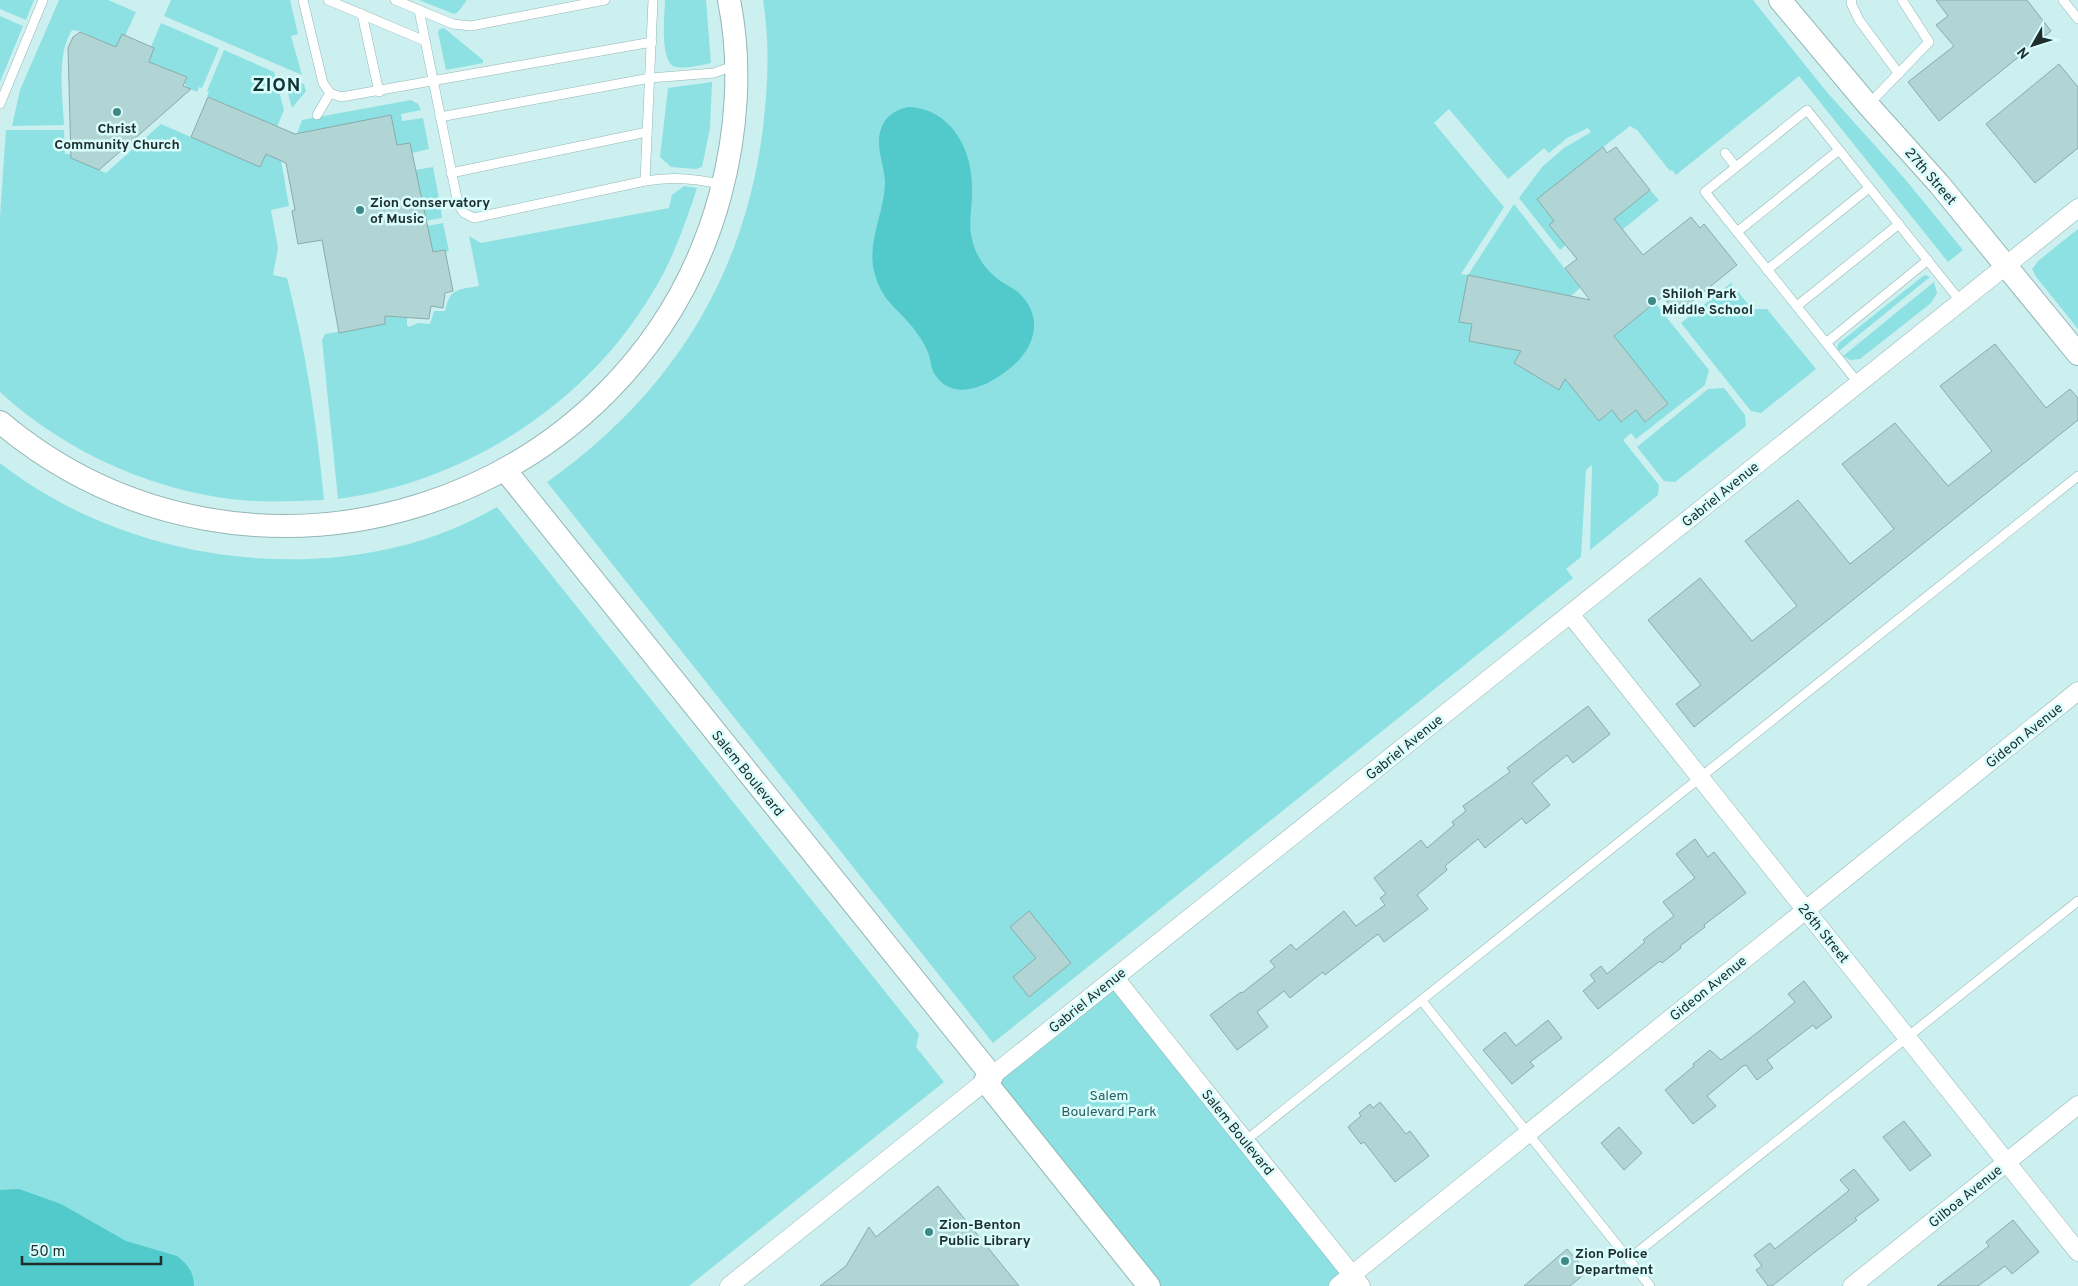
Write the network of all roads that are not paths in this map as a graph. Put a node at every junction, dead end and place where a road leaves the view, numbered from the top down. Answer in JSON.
{"nodes":[{"id":1,"x":43,"y":0,"type":"edge"},
{"id":2,"x":303,"y":0,"type":"edge"},
{"id":3,"x":328,"y":0,"type":"edge"},
{"id":4,"x":395,"y":0,"type":"edge"},
{"id":5,"x":605,"y":0,"type":"edge"},
{"id":6,"x":654,"y":0,"type":"edge"},
{"id":7,"x":729,"y":0,"type":"edge"},
{"id":8,"x":1780,"y":0,"type":"edge"},
{"id":9,"x":1852,"y":0,"type":"edge"},
{"id":10,"x":1902,"y":0,"type":"edge"},
{"id":11,"x":2077,"y":0,"type":"edge"},
{"id":12,"x":2066,"y":3,"type":"edge"},
{"id":13,"x":419,"y":10,"type":"junction"},
{"id":14,"x":362,"y":14,"type":"junction"},
{"id":15,"x":2078,"y":19,"type":"edge"},
{"id":16,"x":425,"y":41,"type":"junction"},
{"id":17,"x":652,"y":42,"type":"junction"},
{"id":18,"x":736,"y":64,"type":"junction"},
{"id":19,"x":1899,"y":74,"type":"junction"},
{"id":20,"x":650,"y":78,"type":"junction"},
{"id":21,"x":433,"y":82,"type":"junction"},
{"id":22,"x":379,"y":92,"type":"junction"},
{"id":23,"x":330,"y":93,"type":"junction"},
{"id":24,"x":0,"y":104,"type":"edge"},
{"id":25,"x":1868,"y":105,"type":"junction"},
{"id":26,"x":317,"y":115,"type":"dead end"},
{"id":27,"x":440,"y":117,"type":"junction"},
{"id":28,"x":647,"y":132,"type":"junction"},
{"id":29,"x":1839,"y":150,"type":"junction"},
{"id":30,"x":1725,"y":153,"type":"dead end"},
{"id":31,"x":1736,"y":167,"type":"junction"},
{"id":32,"x":451,"y":173,"type":"junction"},
{"id":33,"x":645,"y":182,"type":"junction"},
{"id":34,"x":723,"y":185,"type":"junction"},
{"id":35,"x":1869,"y":188,"type":"junction"},
{"id":36,"x":2078,"y":208,"type":"edge"},
{"id":37,"x":1899,"y":224,"type":"junction"},
{"id":38,"x":1737,"y":232,"type":"junction"},
{"id":39,"x":1928,"y":260,"type":"junction"},
{"id":40,"x":2006,"y":265,"type":"junction"},
{"id":41,"x":1767,"y":270,"type":"junction"},
{"id":42,"x":1961,"y":302,"type":"junction"},
{"id":43,"x":1797,"y":306,"type":"junction"},
{"id":44,"x":1826,"y":342,"type":"junction"},
{"id":45,"x":2078,"y":354,"type":"edge"},
{"id":46,"x":1859,"y":384,"type":"junction"},
{"id":47,"x":0,"y":422,"type":"edge"},
{"id":48,"x":505,"y":470,"type":"junction"},
{"id":49,"x":2078,"y":476,"type":"edge"},
{"id":50,"x":1570,"y":614,"type":"junction"},
{"id":51,"x":2078,"y":691,"type":"edge"},
{"id":52,"x":1701,"y":779,"type":"junction"},
{"id":53,"x":2078,"y":901,"type":"edge"},
{"id":54,"x":1805,"y":910,"type":"junction"},
{"id":55,"x":1115,"y":978,"type":"junction"},
{"id":56,"x":1422,"y":1001,"type":"junction"},
{"id":57,"x":1907,"y":1038,"type":"junction"},
{"id":58,"x":989,"y":1078,"type":"junction"},
{"id":59,"x":2078,"y":1105,"type":"edge"},
{"id":60,"x":1528,"y":1133,"type":"junction"},
{"id":61,"x":1246,"y":1141,"type":"junction"},
{"id":62,"x":2007,"y":1162,"type":"junction"},
{"id":63,"x":2078,"y":1252,"type":"edge"},
{"id":64,"x":1629,"y":1259,"type":"junction"},
{"id":65,"x":1356,"y":1280,"type":"edge"},
{"id":66,"x":729,"y":1286,"type":"edge"},
{"id":67,"x":1149,"y":1286,"type":"edge"},
{"id":68,"x":1338,"y":1286,"type":"edge"},
{"id":69,"x":1650,"y":1286,"type":"edge"},
{"id":70,"x":1852,"y":1286,"type":"edge"}],
"edges":[{"from":1,"to":24,"type":"lane"},
{"from":2,"to":23,"type":"lane"},
{"from":3,"to":14,"type":"lane"},
{"from":4,"to":13,"type":"lane"},
{"from":5,"to":13,"type":"lane"},
{"from":6,"to":17,"type":"lane"},
{"from":7,"to":18,"type":"street"},
{"from":8,"to":25,"type":"street","name":"27th Street"},
{"from":9,"to":19,"type":"lane"},
{"from":10,"to":19,"type":"lane"},
{"from":11,"to":12,"type":"lane"},
{"from":12,"to":15,"type":"lane"},
{"from":13,"to":16,"type":"lane"},
{"from":14,"to":16,"type":"lane"},
{"from":14,"to":22,"type":"lane"},
{"from":16,"to":21,"type":"lane"},
{"from":17,"to":20,"type":"lane"},
{"from":17,"to":21,"type":"lane"},
{"from":18,"to":20,"type":"lane"},
{"from":18,"to":34,"type":"street"},
{"from":19,"to":25,"type":"lane"},
{"from":20,"to":27,"type":"lane"},
{"from":20,"to":28,"type":"lane"},
{"from":21,"to":22,"type":"lane"},
{"from":21,"to":27,"type":"lane"},
{"from":22,"to":23,"type":"lane"},
{"from":23,"to":26,"type":"lane"},
{"from":25,"to":40,"type":"street","name":"27th Street"},
{"from":27,"to":32,"type":"lane"},
{"from":28,"to":32,"type":"lane"},
{"from":28,"to":33,"type":"lane"},
{"from":29,"to":31,"type":"lane"},
{"from":29,"to":35,"type":"lane"},
{"from":29,"to":38,"type":"lane"},
{"from":30,"to":31,"type":"lane"},
{"from":31,"to":38,"type":"lane"},
{"from":32,"to":33,"type":"lane"},
{"from":33,"to":34,"type":"lane"},
{"from":34,"to":48,"type":"street"},
{"from":35,"to":37,"type":"lane"},
{"from":35,"to":41,"type":"lane"},
{"from":36,"to":40,"type":"street","name":"Gabriel Avenue"},
{"from":37,"to":39,"type":"lane"},
{"from":37,"to":43,"type":"lane"},
{"from":38,"to":41,"type":"lane"},
{"from":39,"to":42,"type":"lane"},
{"from":39,"to":44,"type":"lane"},
{"from":40,"to":42,"type":"street","name":"Gabriel Avenue"},
{"from":40,"to":45,"type":"street","name":"27th Street"},
{"from":41,"to":43,"type":"lane"},
{"from":42,"to":46,"type":"street","name":"Gabriel Avenue"},
{"from":43,"to":44,"type":"lane"},
{"from":44,"to":46,"type":"lane"},
{"from":46,"to":50,"type":"street","name":"Gabriel Avenue"},
{"from":47,"to":48,"type":"street"},
{"from":48,"to":58,"type":"street","name":"Salem Boulevard"},
{"from":49,"to":52,"type":"lane"},
{"from":50,"to":52,"type":"street","name":"26th Street"},
{"from":50,"to":55,"type":"street","name":"Gabriel Avenue"},
{"from":51,"to":54,"type":"street","name":"Gideon Avenue"},
{"from":52,"to":54,"type":"street","name":"26th Street"},
{"from":52,"to":56,"type":"lane"},
{"from":53,"to":57,"type":"lane"},
{"from":54,"to":57,"type":"street","name":"26th Street"},
{"from":54,"to":60,"type":"street","name":"Gideon Avenue"},
{"from":55,"to":58,"type":"street","name":"Gabriel Avenue"},
{"from":55,"to":61,"type":"street","name":"Salem Boulevard"},
{"from":56,"to":60,"type":"lane"},
{"from":56,"to":61,"type":"lane"},
{"from":57,"to":62,"type":"street","name":"26th Street"},
{"from":57,"to":64,"type":"lane"},
{"from":58,"to":66,"type":"street","name":"Gabriel Avenue"},
{"from":58,"to":67,"type":"street","name":"Salem Boulevard"},
{"from":59,"to":62,"type":"street","name":"Gilboa Avenue"},
{"from":60,"to":64,"type":"lane"},
{"from":60,"to":65,"type":"street","name":"Gideon Avenue"},
{"from":61,"to":65,"type":"street","name":"Salem Boulevard"},
{"from":62,"to":63,"type":"street","name":"26th Street"},
{"from":62,"to":70,"type":"street","name":"Gilboa Avenue"},
{"from":64,"to":69,"type":"lane"},
{"from":65,"to":68,"type":"street","name":"Gideon Avenue"}]}
